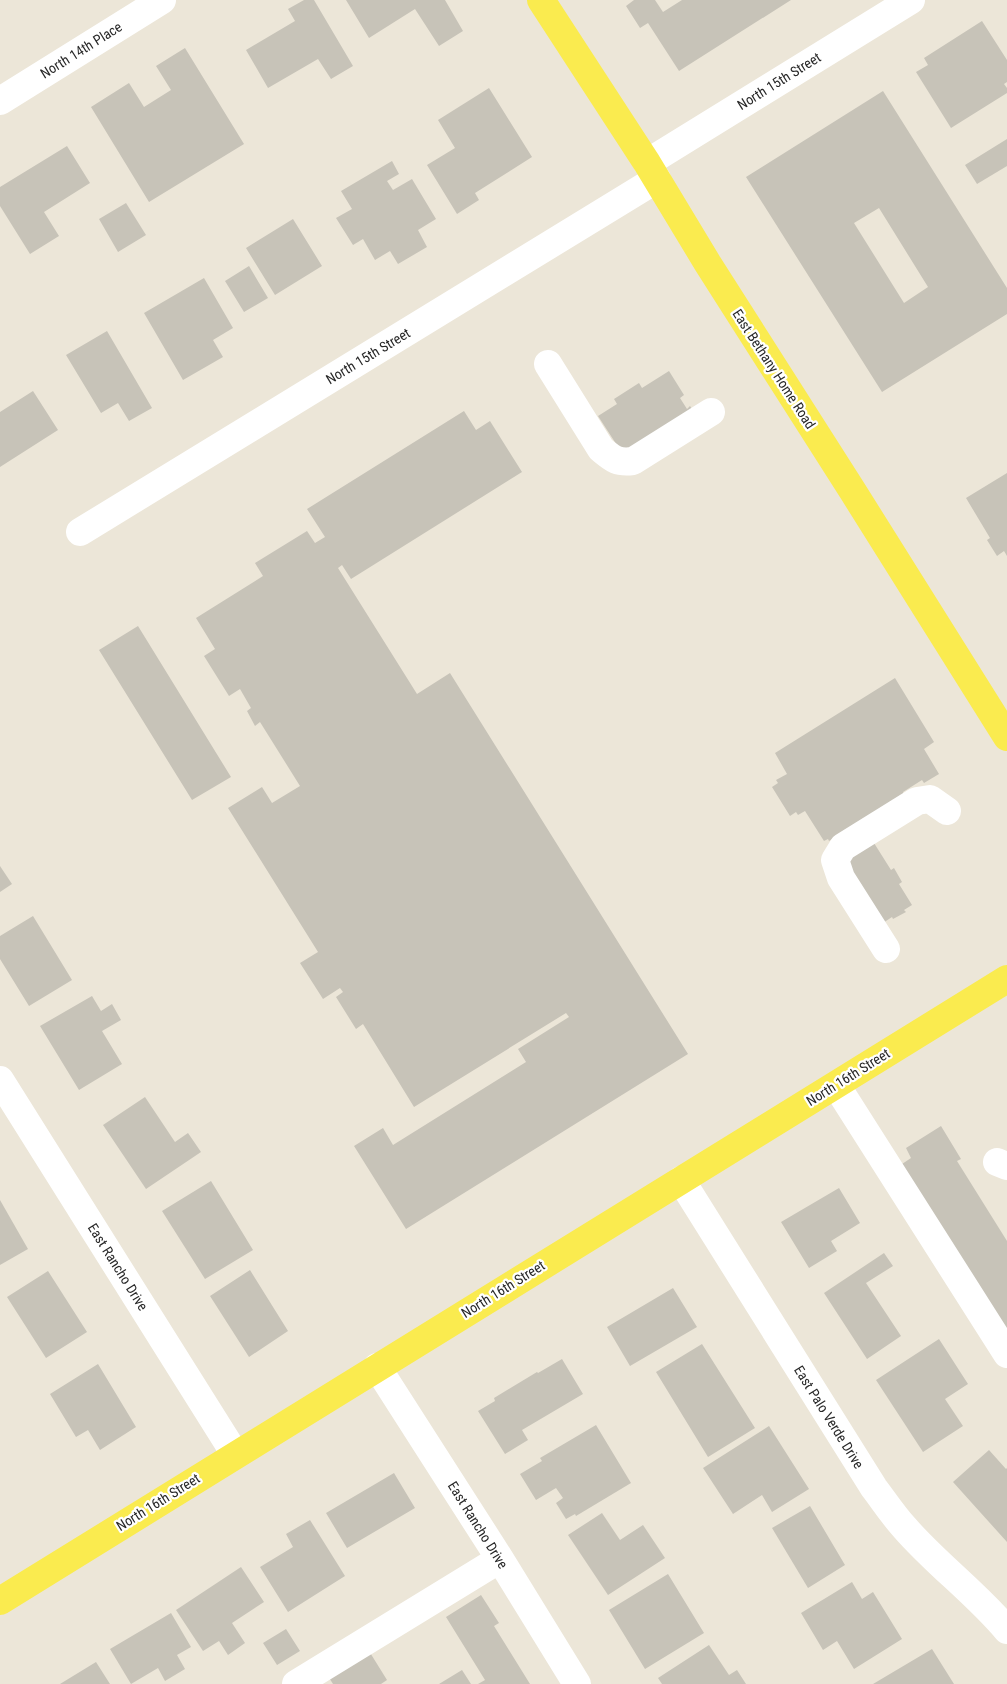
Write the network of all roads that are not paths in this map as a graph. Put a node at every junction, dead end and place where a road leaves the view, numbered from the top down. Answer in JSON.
{"nodes":[{"id":1,"x":162,"y":0,"type":"edge"},
{"id":2,"x":541,"y":0,"type":"edge"},
{"id":3,"x":911,"y":0,"type":"edge"},
{"id":4,"x":0,"y":101,"type":"edge"},
{"id":5,"x":652,"y":171,"type":"junction"},
{"id":6,"x":548,"y":364,"type":"dead end"},
{"id":7,"x":711,"y":412,"type":"dead end"},
{"id":8,"x":80,"y":532,"type":"dead end"},
{"id":9,"x":1007,"y":737,"type":"edge"},
{"id":10,"x":948,"y":811,"type":"dead end"},
{"id":11,"x":886,"y":949,"type":"dead end"},
{"id":12,"x":1007,"y":979,"type":"edge"},
{"id":13,"x":0,"y":1080,"type":"edge"},
{"id":14,"x":836,"y":1085,"type":"junction"},
{"id":15,"x":681,"y":1180,"type":"junction"},
{"id":16,"x":1007,"y":1354,"type":"edge"},
{"id":17,"x":378,"y":1367,"type":"junction"},
{"id":18,"x":235,"y":1454,"type":"junction"},
{"id":19,"x":500,"y":1559,"type":"junction"},
{"id":20,"x":0,"y":1600,"type":"edge"},
{"id":21,"x":1007,"y":1630,"type":"edge"},
{"id":22,"x":296,"y":1684,"type":"edge"},
{"id":23,"x":577,"y":1684,"type":"edge"}],
"edges":[{"from":1,"to":4,"type":"street","name":"North 14th Place"},
{"from":2,"to":5,"type":"main road","name":"East Bethany Home Road"},
{"from":3,"to":5,"type":"street","name":"North 15th Street"},
{"from":5,"to":8,"type":"street","name":"North 15th Street"},
{"from":5,"to":9,"type":"main road","name":"East Bethany Home Road"},
{"from":6,"to":7,"type":"street"},
{"from":10,"to":11,"type":"street"},
{"from":12,"to":14,"type":"main road","name":"North 16th Street"},
{"from":13,"to":18,"type":"street","name":"East Rancho Drive"},
{"from":14,"to":15,"type":"main road","name":"North 16th Street"},
{"from":14,"to":16,"type":"street"},
{"from":15,"to":17,"type":"main road","name":"North 16th Street"},
{"from":15,"to":21,"type":"street","name":"East Palo Verde Drive"},
{"from":17,"to":18,"type":"main road","name":"North 16th Street"},
{"from":17,"to":19,"type":"street","name":"East Rancho Drive"},
{"from":18,"to":20,"type":"main road","name":"North 16th Street"},
{"from":19,"to":22,"type":"street"},
{"from":19,"to":23,"type":"street","name":"East Rancho Drive"}]}
